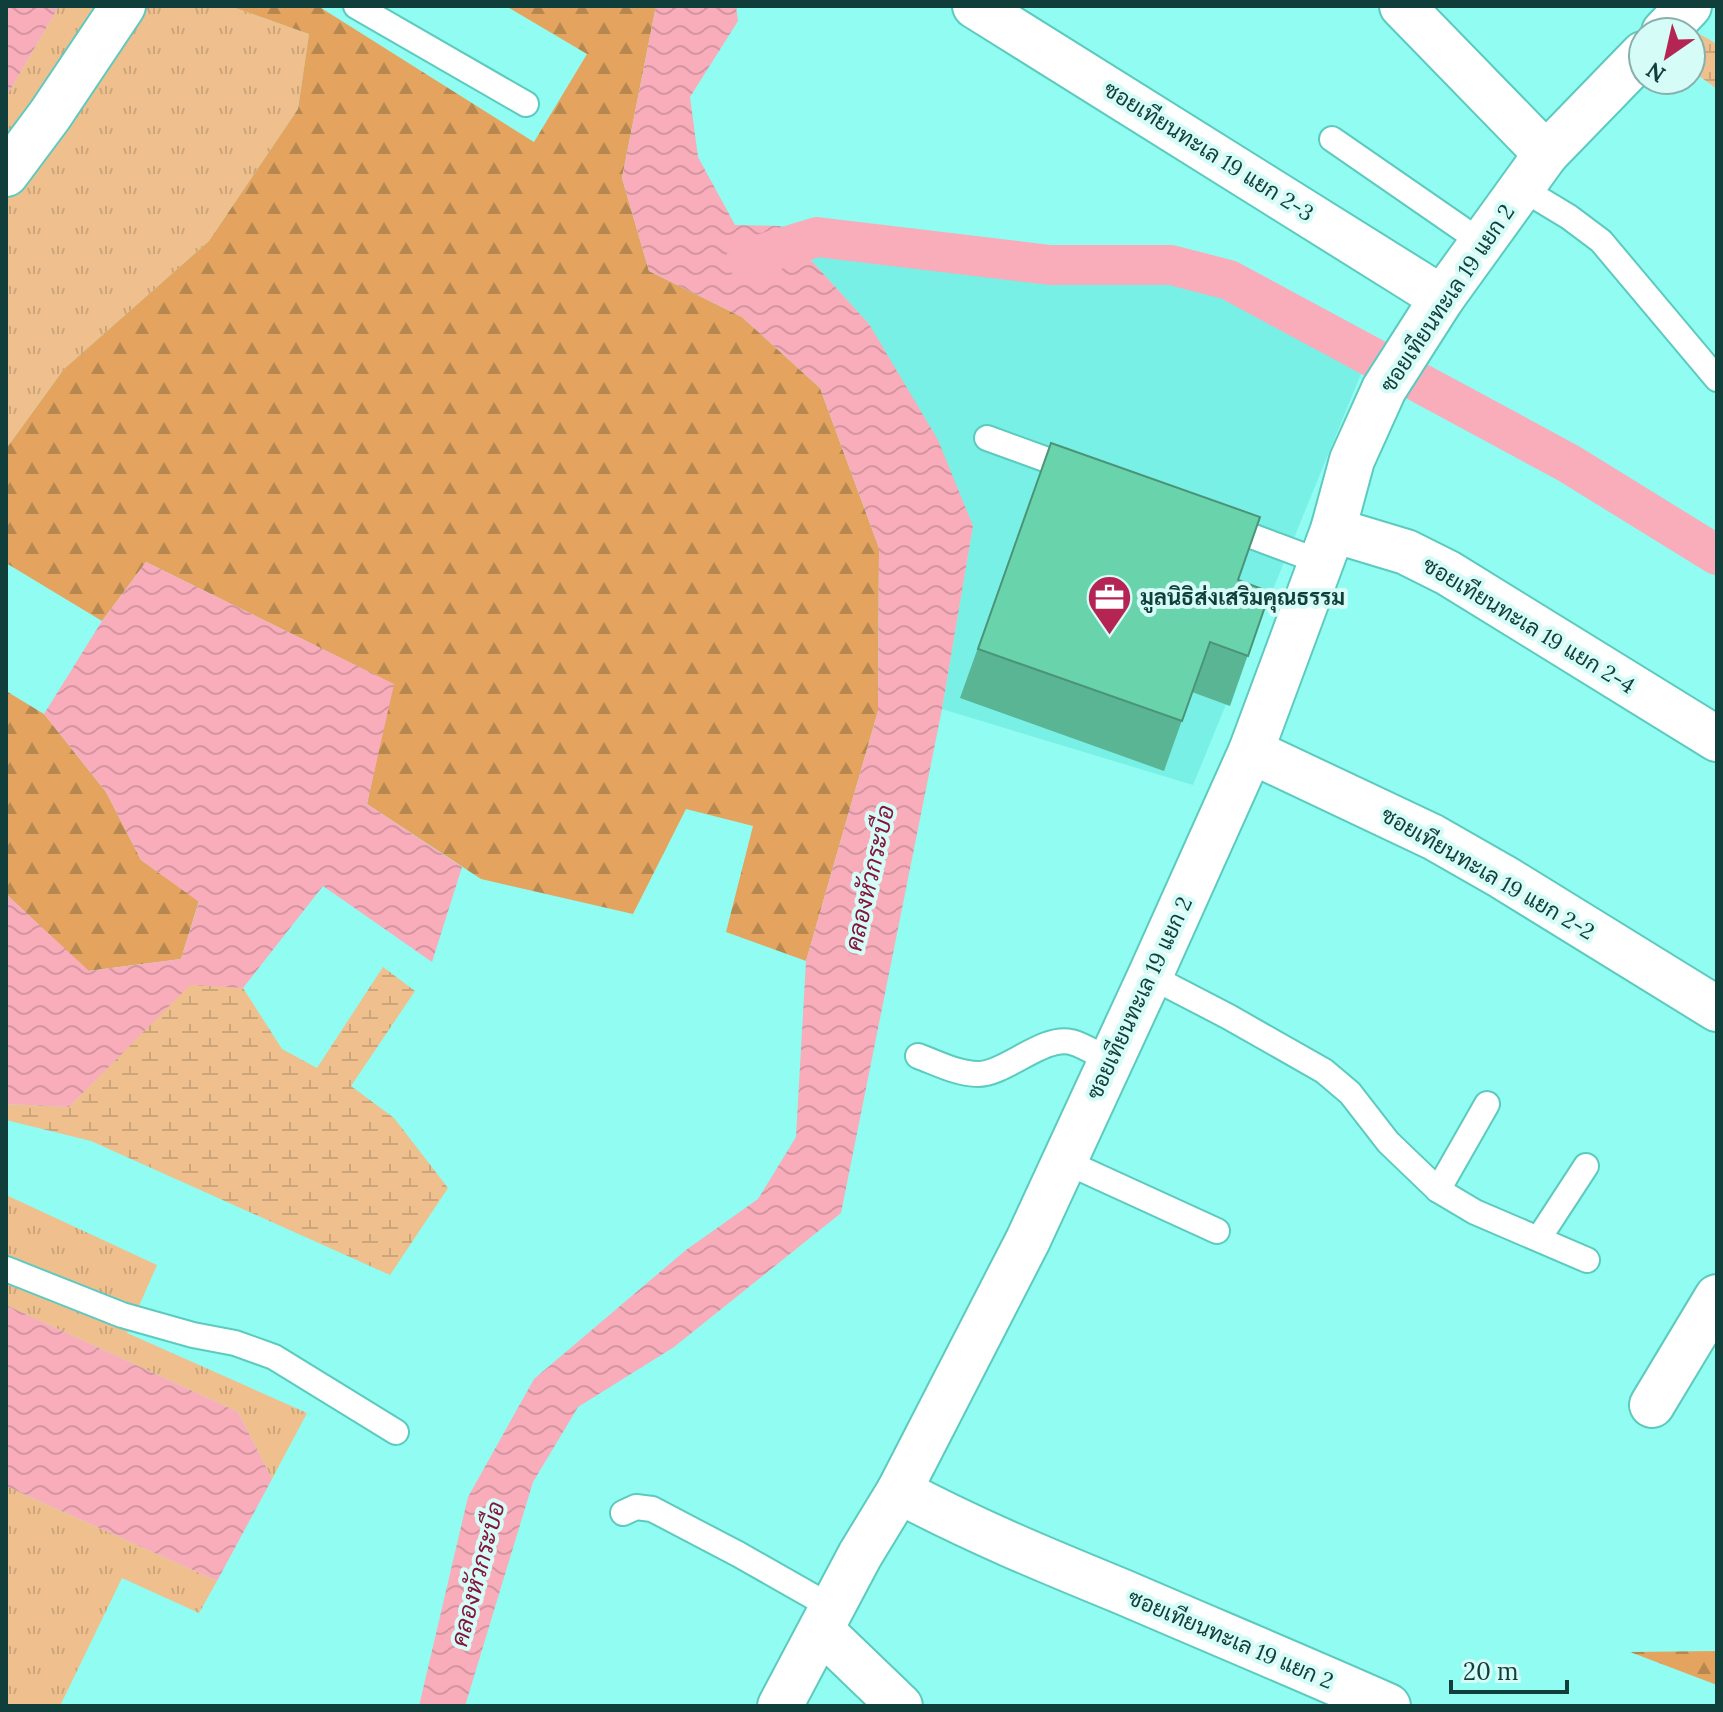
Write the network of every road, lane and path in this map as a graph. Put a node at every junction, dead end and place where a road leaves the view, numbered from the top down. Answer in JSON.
{"nodes":[{"id":1,"x":123,"y":6,"type":"edge"},
{"id":2,"x":356,"y":6,"type":"edge"},
{"id":3,"x":975,"y":6,"type":"edge"},
{"id":4,"x":1402,"y":6,"type":"edge"},
{"id":5,"x":1627,"y":71,"type":"edge"},
{"id":6,"x":526,"y":104,"type":"dead end"},
{"id":7,"x":1332,"y":139,"type":"dead end"},
{"id":8,"x":1534,"y":171,"type":"junction"},
{"id":9,"x":6,"y":174,"type":"edge"},
{"id":10,"x":1481,"y":242,"type":"junction"},
{"id":11,"x":1442,"y":298,"type":"junction"},
{"id":12,"x":1717,"y":379,"type":"edge"},
{"id":13,"x":987,"y":438,"type":"dead end"},
{"id":14,"x":1103,"y":481,"type":"edge"},
{"id":15,"x":1205,"y":519,"type":"edge"},
{"id":16,"x":1327,"y":546,"type":"junction"},
{"id":17,"x":1717,"y":739,"type":"edge"},
{"id":18,"x":1251,"y":751,"type":"junction"},
{"id":19,"x":1150,"y":976,"type":"junction"},
{"id":20,"x":1717,"y":1009,"type":"edge"},
{"id":21,"x":918,"y":1056,"type":"dead end"},
{"id":22,"x":1110,"y":1061,"type":"junction"},
{"id":23,"x":1487,"y":1104,"type":"dead end"},
{"id":24,"x":1064,"y":1161,"type":"junction"},
{"id":25,"x":1586,"y":1166,"type":"dead end"},
{"id":26,"x":1438,"y":1190,"type":"junction"},
{"id":27,"x":1217,"y":1231,"type":"dead end"},
{"id":28,"x":1539,"y":1238,"type":"junction"},
{"id":29,"x":1587,"y":1260,"type":"dead end"},
{"id":30,"x":6,"y":1269,"type":"edge"},
{"id":31,"x":1717,"y":1297,"type":"edge"},
{"id":32,"x":1652,"y":1405,"type":"dead end"},
{"id":33,"x":396,"y":1432,"type":"dead end"},
{"id":34,"x":899,"y":1491,"type":"junction"},
{"id":35,"x":623,"y":1513,"type":"dead end"},
{"id":36,"x":827,"y":1619,"type":"junction"},
{"id":37,"x":780,"y":1706,"type":"edge"},
{"id":38,"x":900,"y":1706,"type":"edge"},
{"id":39,"x":1388,"y":1706,"type":"edge"}],
"edges":[{"from":1,"to":9,"type":"street"},
{"from":2,"to":6,"type":"lane"},
{"from":3,"to":11,"type":"street","name":"ซอยเทียนทะเล 19 แยก 2-3"},
{"from":4,"to":8,"type":"street"},
{"from":5,"to":8,"type":"street","name":"ซอยเทียนทะเล 19 แยก 2"},
{"from":7,"to":10,"type":"lane"},
{"from":8,"to":10,"type":"street","name":"ซอยเทียนทะเล 19 แยก 2"},
{"from":8,"to":12,"type":"lane"},
{"from":10,"to":11,"type":"street","name":"ซอยเทียนทะเล 19 แยก 2"},
{"from":11,"to":16,"type":"street","name":"ซอยเทียนทะเล 19 แยก 2"},
{"from":13,"to":14,"type":"lane"},
{"from":15,"to":16,"type":"lane"},
{"from":16,"to":17,"type":"street","name":"ซอยเทียนทะเล 19 แยก 2-4"},
{"from":16,"to":18,"type":"street","name":"ซอยเทียนทะเล 19 แยก 2"},
{"from":18,"to":19,"type":"street","name":"ซอยเทียนทะเล 19 แยก 2"},
{"from":18,"to":20,"type":"street","name":"ซอยเทียนทะเล 19 แยก 2-2"},
{"from":19,"to":22,"type":"street","name":"ซอยเทียนทะเล 19 แยก 2"},
{"from":19,"to":26,"type":"lane"},
{"from":21,"to":22,"type":"lane"},
{"from":22,"to":24,"type":"street","name":"ซอยเทียนทะเล 19 แยก 2"},
{"from":23,"to":26,"type":"lane"},
{"from":24,"to":27,"type":"lane"},
{"from":24,"to":34,"type":"street","name":"ซอยเทียนทะเล 19 แยก 2"},
{"from":25,"to":28,"type":"lane"},
{"from":26,"to":28,"type":"lane"},
{"from":28,"to":29,"type":"lane"},
{"from":30,"to":33,"type":"lane"},
{"from":31,"to":32,"type":"street"},
{"from":34,"to":36,"type":"street"},
{"from":34,"to":39,"type":"street","name":"ซอยเทียนทะเล 19 แยก 2"},
{"from":35,"to":36,"type":"lane"},
{"from":36,"to":37,"type":"street"},
{"from":36,"to":38,"type":"street"}]}
